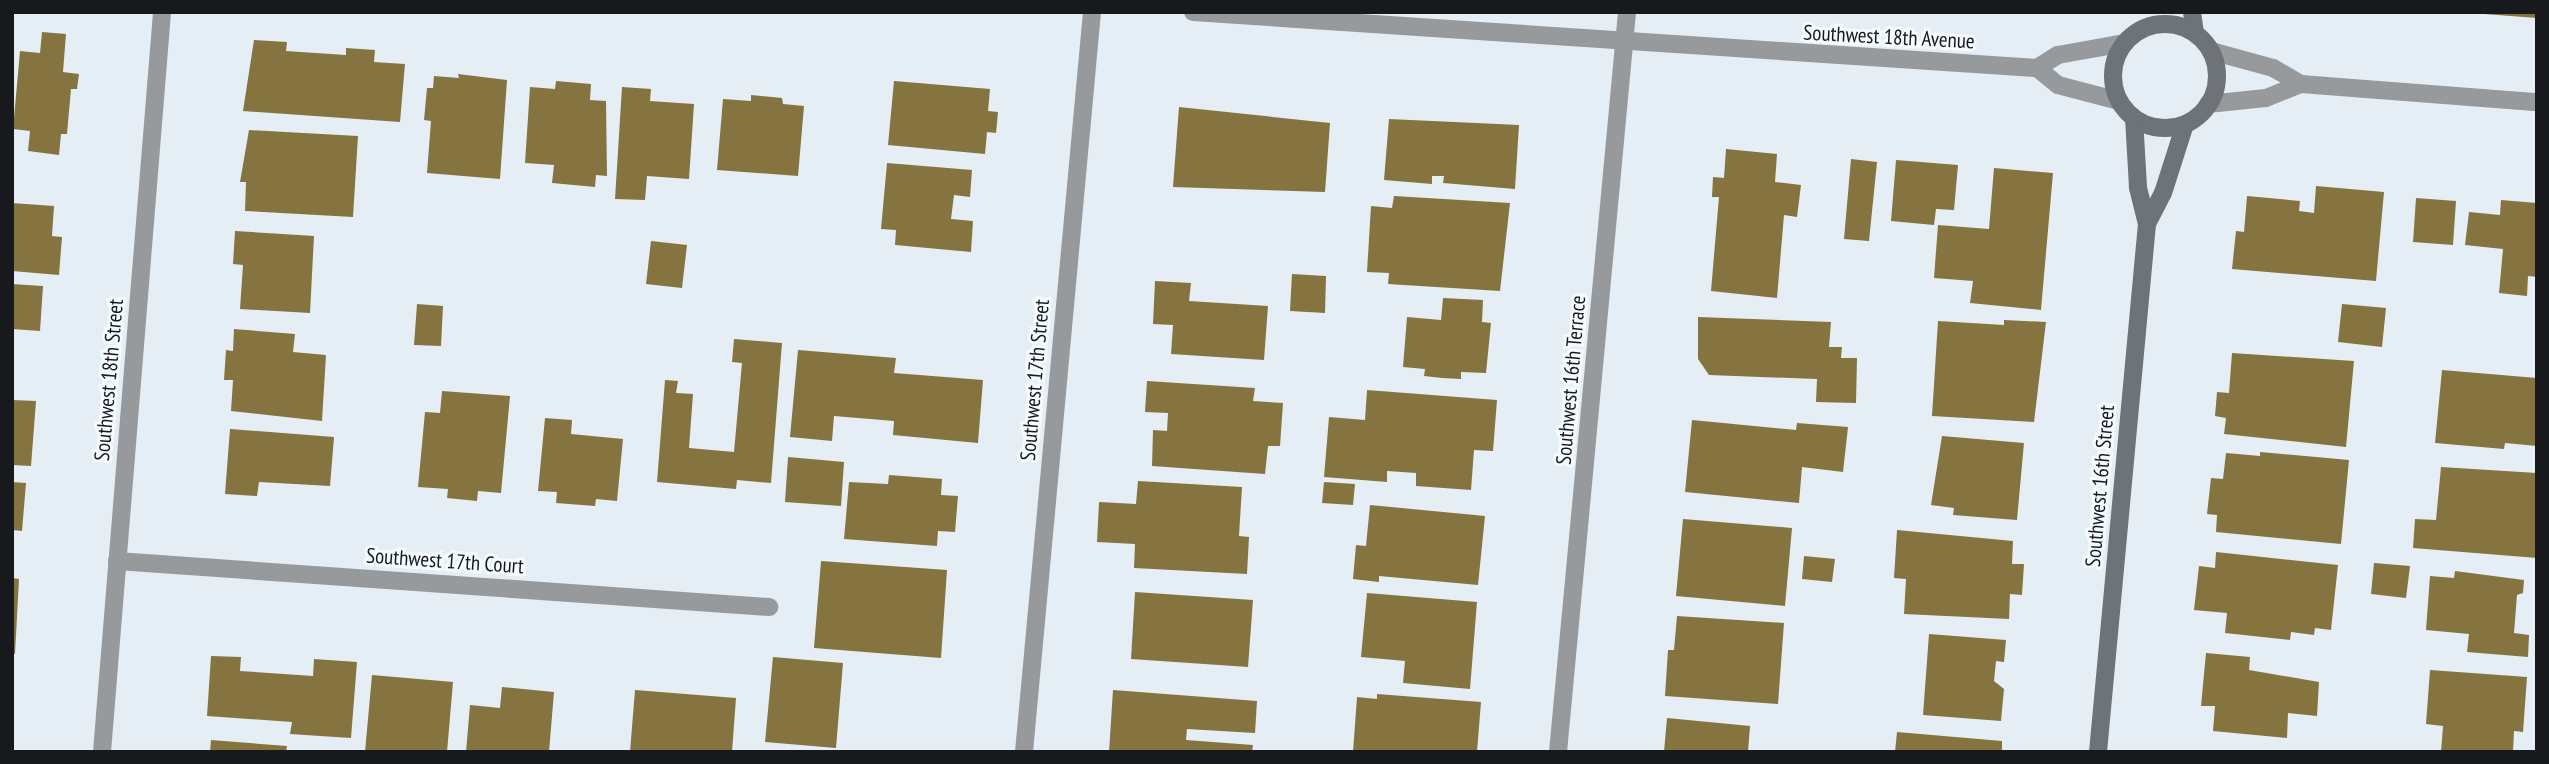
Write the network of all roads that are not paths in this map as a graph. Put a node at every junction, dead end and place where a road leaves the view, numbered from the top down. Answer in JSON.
{"nodes":[{"id":1,"x":162,"y":12,"type":"edge"},
{"id":2,"x":1092,"y":12,"type":"edge"},
{"id":3,"x":1193,"y":12,"type":"edge"},
{"id":4,"x":1627,"y":12,"type":"edge"},
{"id":5,"x":2192,"y":12,"type":"edge"},
{"id":6,"x":2144,"y":20,"type":"edge"},
{"id":7,"x":2195,"y":33,"type":"junction"},
{"id":8,"x":2124,"y":43,"type":"junction"},
{"id":9,"x":1624,"y":44,"type":"junction"},
{"id":10,"x":2211,"y":51,"type":"junction"},
{"id":11,"x":2038,"y":68,"type":"junction"},
{"id":12,"x":2301,"y":84,"type":"junction"},
{"id":13,"x":2119,"y":101,"type":"junction"},
{"id":14,"x":2537,"y":102,"type":"edge"},
{"id":15,"x":2208,"y":104,"type":"junction"},
{"id":16,"x":2134,"y":118,"type":"junction"},
{"id":17,"x":2186,"y":124,"type":"junction"},
{"id":18,"x":2147,"y":224,"type":"junction"},
{"id":19,"x":117,"y":561,"type":"junction"},
{"id":20,"x":769,"y":607,"type":"dead end"},
{"id":21,"x":102,"y":752,"type":"edge"},
{"id":22,"x":1024,"y":752,"type":"edge"},
{"id":23,"x":1558,"y":752,"type":"edge"},
{"id":24,"x":2098,"y":752,"type":"edge"}],
"edges":[{"from":1,"to":19,"type":"street","name":"Southwest 18th Street"},
{"from":2,"to":22,"type":"street","name":"Southwest 17th Street"},
{"from":3,"to":9,"type":"street","name":"Southwest 18th Avenue"},
{"from":4,"to":9,"type":"street","name":"Southwest 16th Terrace"},
{"from":5,"to":7,"type":"street"},
{"from":6,"to":7,"type":"street"},
{"from":6,"to":8,"type":"street"},
{"from":7,"to":10,"type":"street"},
{"from":8,"to":11,"type":"street","name":"Southwest 18th Avenue"},
{"from":8,"to":13,"type":"street"},
{"from":9,"to":11,"type":"street","name":"Southwest 18th Avenue"},
{"from":9,"to":23,"type":"street","name":"Southwest 16th Terrace"},
{"from":10,"to":12,"type":"street"},
{"from":10,"to":15,"type":"street"},
{"from":11,"to":13,"type":"street"},
{"from":12,"to":14,"type":"street"},
{"from":12,"to":15,"type":"street"},
{"from":13,"to":16,"type":"street"},
{"from":15,"to":17,"type":"street"},
{"from":16,"to":17,"type":"street"},
{"from":16,"to":18,"type":"street","name":"Southwest 16th Street"},
{"from":17,"to":18,"type":"street","name":"Southwest 16th Street"},
{"from":18,"to":24,"type":"street","name":"Southwest 16th Street"},
{"from":19,"to":20,"type":"street","name":"Southwest 17th Court"},
{"from":19,"to":21,"type":"street","name":"Southwest 18th Street"}]}
